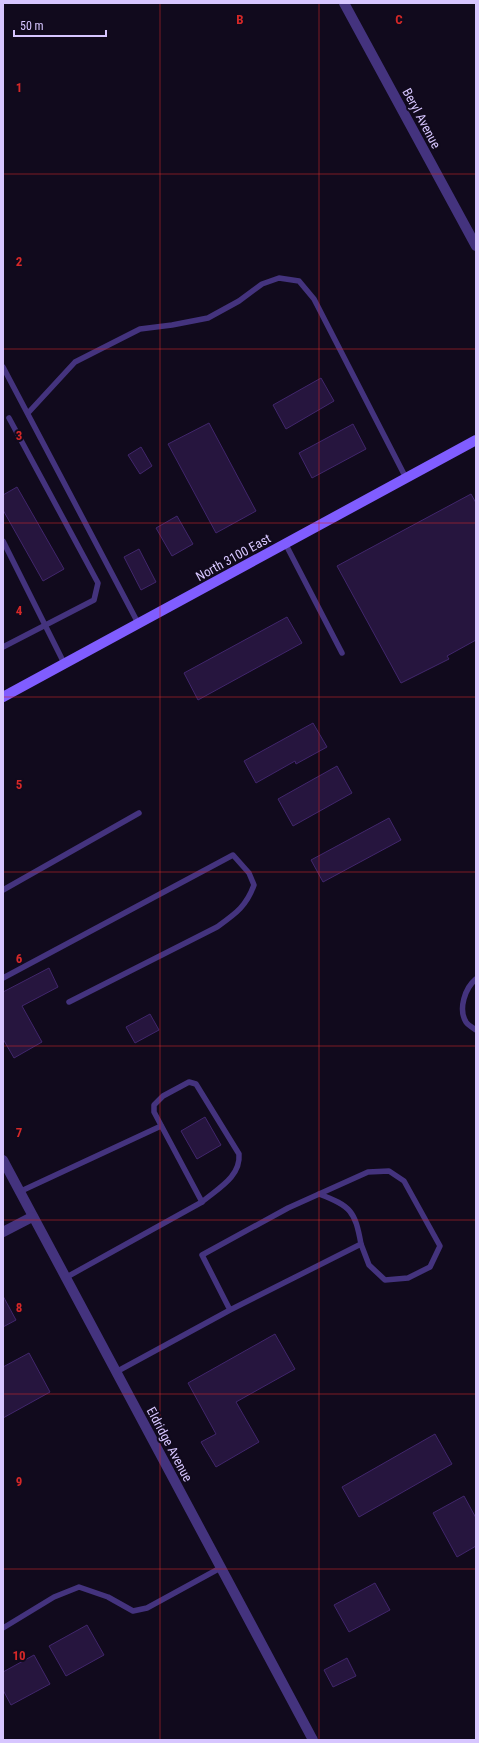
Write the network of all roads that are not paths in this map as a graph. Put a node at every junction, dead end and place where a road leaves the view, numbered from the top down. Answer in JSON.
{"nodes":[{"id":1,"x":344,"y":3,"type":"edge"},
{"id":2,"x":476,"y":246,"type":"edge"},
{"id":3,"x":3,"y":367,"type":"edge"},
{"id":4,"x":28,"y":413,"type":"junction"},
{"id":5,"x":9,"y":418,"type":"dead end"},
{"id":6,"x":476,"y":440,"type":"edge"},
{"id":7,"x":406,"y":478,"type":"junction"},
{"id":8,"x":3,"y":541,"type":"edge"},
{"id":9,"x":285,"y":543,"type":"junction"},
{"id":10,"x":138,"y":623,"type":"junction"},
{"id":11,"x":46,"y":624,"type":"junction"},
{"id":12,"x":3,"y":647,"type":"edge"},
{"id":13,"x":342,"y":653,"type":"dead end"},
{"id":14,"x":64,"y":664,"type":"junction"},
{"id":15,"x":3,"y":697,"type":"edge"},
{"id":16,"x":139,"y":813,"type":"dead end"},
{"id":17,"x":3,"y":890,"type":"edge"},
{"id":18,"x":3,"y":978,"type":"edge"},
{"id":19,"x":476,"y":979,"type":"edge"},
{"id":20,"x":70,"y":1002,"type":"dead end"},
{"id":21,"x":476,"y":1030,"type":"edge"},
{"id":22,"x":161,"y":1126,"type":"junction"},
{"id":23,"x":3,"y":1160,"type":"edge"},
{"id":24,"x":19,"y":1192,"type":"junction"},
{"id":25,"x":319,"y":1194,"type":"junction"},
{"id":26,"x":202,"y":1202,"type":"junction"},
{"id":27,"x":32,"y":1217,"type":"junction"},
{"id":28,"x":3,"y":1232,"type":"edge"},
{"id":29,"x":361,"y":1244,"type":"junction"},
{"id":30,"x":65,"y":1278,"type":"junction"},
{"id":31,"x":230,"y":1310,"type":"junction"},
{"id":32,"x":116,"y":1372,"type":"junction"},
{"id":33,"x":222,"y":1567,"type":"junction"},
{"id":34,"x":3,"y":1628,"type":"edge"},
{"id":35,"x":313,"y":1740,"type":"edge"}],
"edges":[{"from":1,"to":2,"type":"street","name":"Beryl Avenue"},
{"from":3,"to":4,"type":"lane"},
{"from":4,"to":7,"type":"lane"},
{"from":4,"to":10,"type":"lane"},
{"from":5,"to":11,"type":"lane"},
{"from":6,"to":7,"type":"main road","name":"North 3100 East"},
{"from":7,"to":9,"type":"main road","name":"North 3100 East"},
{"from":8,"to":11,"type":"lane"},
{"from":9,"to":10,"type":"main road","name":"North 3100 East"},
{"from":9,"to":13,"type":"lane"},
{"from":10,"to":14,"type":"main road","name":"North 3100 East"},
{"from":11,"to":12,"type":"lane"},
{"from":11,"to":14,"type":"lane"},
{"from":14,"to":15,"type":"main road","name":"North 3100 East"},
{"from":16,"to":17,"type":"lane"},
{"from":18,"to":20,"type":"lane"},
{"from":19,"to":21,"type":"lane"},
{"from":22,"to":24,"type":"lane"},
{"from":22,"to":26,"type":"lane"},
{"from":22,"to":26,"type":"lane"},
{"from":23,"to":24,"type":"street","name":"Eldridge Avenue"},
{"from":24,"to":27,"type":"street","name":"Eldridge Avenue"},
{"from":25,"to":29,"type":"lane"},
{"from":25,"to":29,"type":"lane"},
{"from":25,"to":31,"type":"lane"},
{"from":26,"to":30,"type":"lane"},
{"from":27,"to":28,"type":"street"},
{"from":27,"to":30,"type":"street","name":"Eldridge Avenue"},
{"from":29,"to":31,"type":"lane"},
{"from":30,"to":32,"type":"street","name":"Eldridge Avenue"},
{"from":31,"to":32,"type":"lane"},
{"from":32,"to":33,"type":"street","name":"Eldridge Avenue"},
{"from":33,"to":34,"type":"lane"},
{"from":33,"to":35,"type":"street","name":"Eldridge Avenue"}]}
